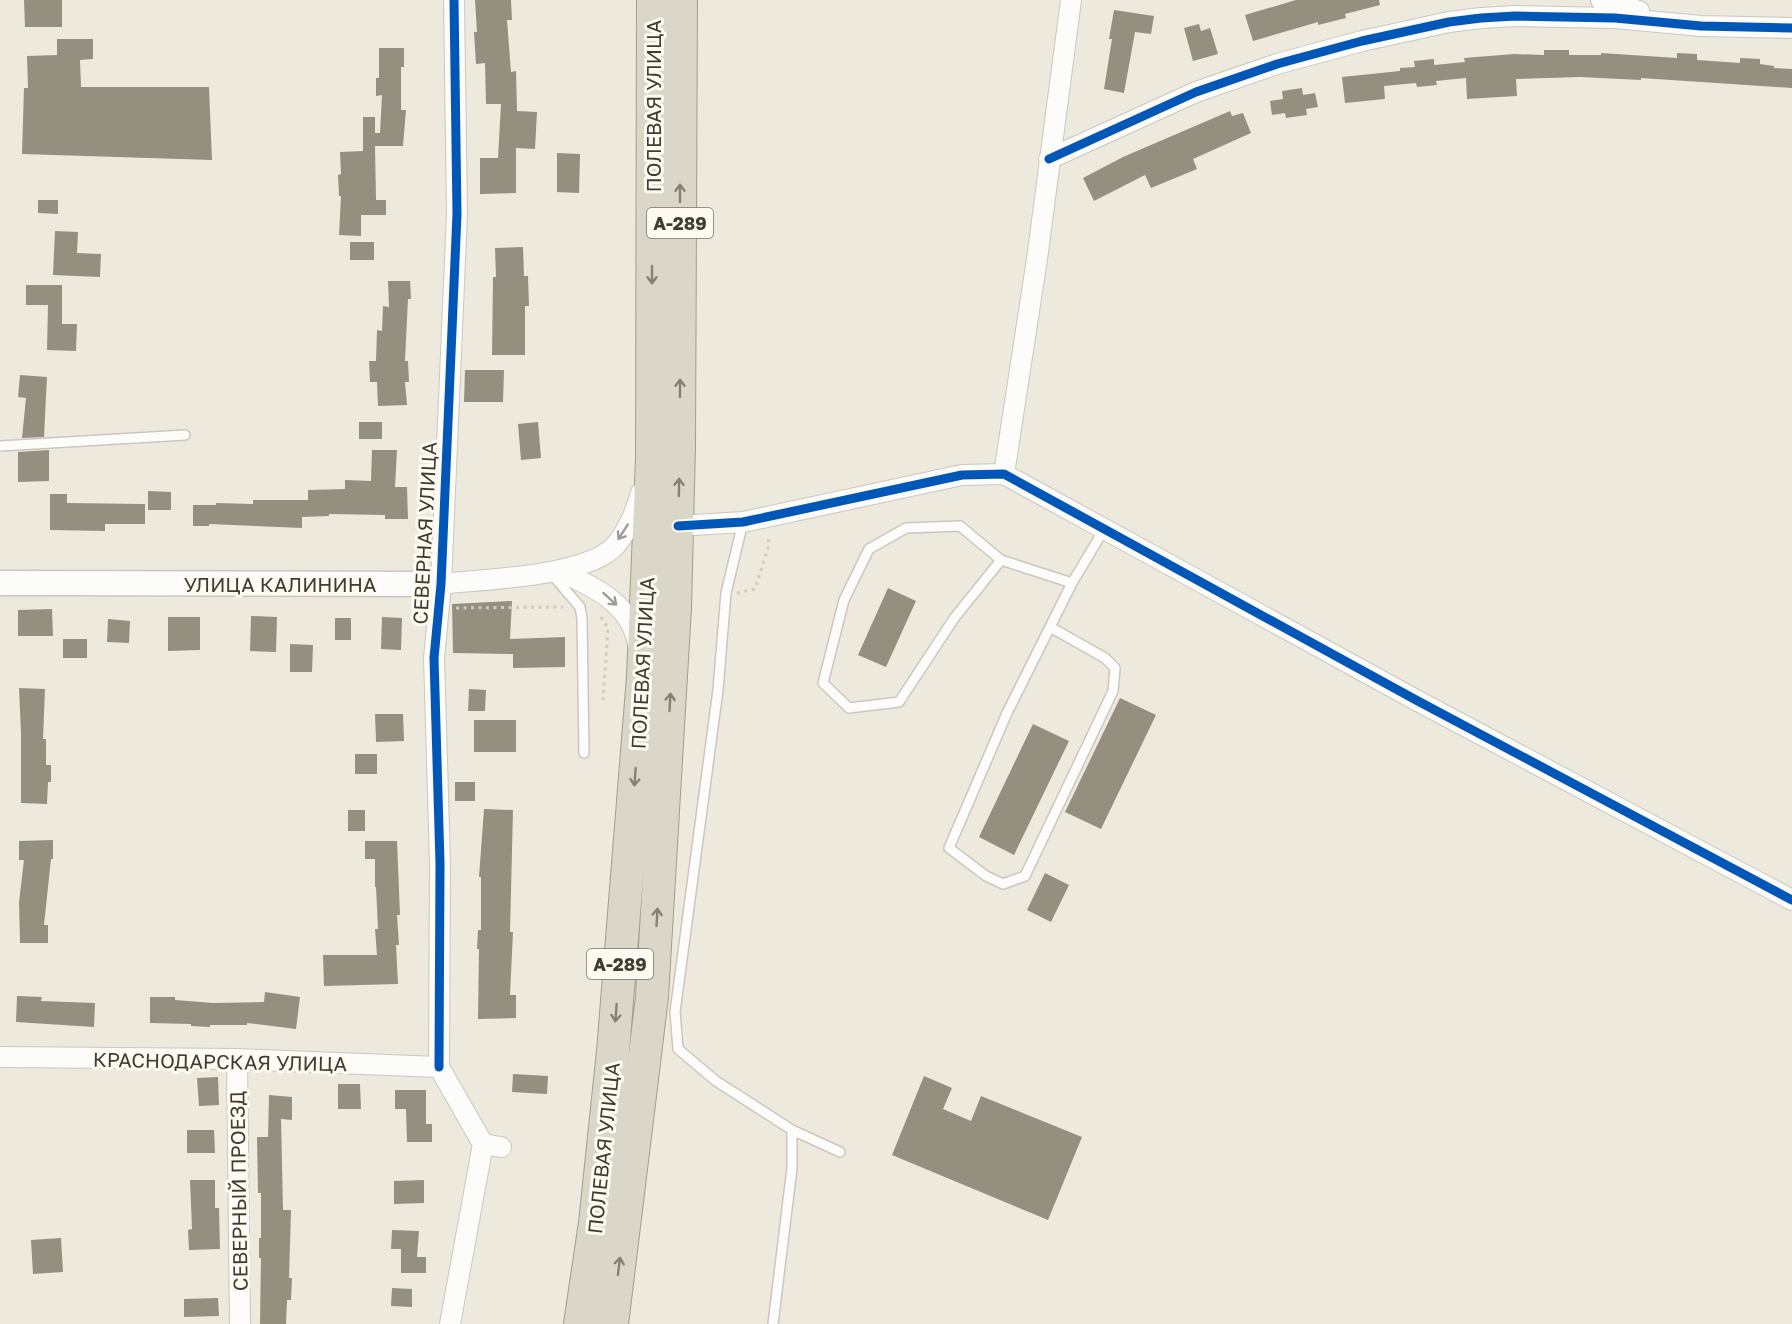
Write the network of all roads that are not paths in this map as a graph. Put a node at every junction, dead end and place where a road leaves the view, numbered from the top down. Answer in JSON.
{"nodes":[{"id":1,"x":454,"y":0,"type":"edge"},
{"id":2,"x":653,"y":0,"type":"edge"},
{"id":3,"x":681,"y":0,"type":"edge"},
{"id":4,"x":1071,"y":0,"type":"edge"},
{"id":5,"x":1601,"y":0,"type":"edge"},
{"id":6,"x":1701,"y":26,"type":"junction"},
{"id":7,"x":1792,"y":28,"type":"edge"},
{"id":8,"x":1049,"y":159,"type":"junction"},
{"id":9,"x":186,"y":435,"type":"dead end"},
{"id":10,"x":0,"y":446,"type":"edge"},
{"id":11,"x":652,"y":459,"type":"junction"},
{"id":12,"x":1004,"y":474,"type":"junction"},
{"id":13,"x":742,"y":522,"type":"junction"},
{"id":14,"x":678,"y":526,"type":"junction"},
{"id":15,"x":1105,"y":528,"type":"junction"},
{"id":16,"x":1001,"y":560,"type":"junction"},
{"id":17,"x":555,"y":572,"type":"junction"},
{"id":18,"x":0,"y":583,"type":"edge"},
{"id":19,"x":1072,"y":583,"type":"junction"},
{"id":20,"x":440,"y":596,"type":"junction"},
{"id":21,"x":1050,"y":627,"type":"junction"},
{"id":22,"x":643,"y":677,"type":"junction"},
{"id":23,"x":584,"y":753,"type":"dead end"},
{"id":24,"x":1792,"y":900,"type":"edge"},
{"id":25,"x":0,"y":1057,"type":"edge"},
{"id":26,"x":237,"y":1059,"type":"junction"},
{"id":27,"x":439,"y":1067,"type":"junction"},
{"id":28,"x":792,"y":1130,"type":"junction"},
{"id":29,"x":840,"y":1152,"type":"dead end"},
{"id":30,"x":240,"y":1324,"type":"edge"},
{"id":31,"x":450,"y":1324,"type":"edge"},
{"id":32,"x":580,"y":1324,"type":"edge"},
{"id":33,"x":612,"y":1324,"type":"edge"},
{"id":34,"x":774,"y":1324,"type":"edge"}],
"edges":[{"from":1,"to":20,"type":"street","name":"СЕВЕРНАЯ УЛИЦА"},
{"from":2,"to":11,"type":"highway","name":"ПОЛЕВАЯ УЛИЦА","number":"А-289","one_way":true},
{"from":14,"to":3,"type":"highway","name":"ПОЛЕВАЯ УЛИЦА","number":"А-289","one_way":true},
{"from":4,"to":8,"type":"street"},
{"from":5,"to":6,"type":"street"},
{"from":6,"to":7,"type":"street"},
{"from":6,"to":8,"type":"street"},
{"from":8,"to":12,"type":"street"},
{"from":9,"to":10,"type":"lane"},
{"from":11,"to":17,"type":"street","number":"А-289","one_way":true},
{"from":11,"to":22,"type":"highway","name":"ПОЛЕВАЯ УЛИЦА","number":"А-289"},
{"from":12,"to":13,"type":"street"},
{"from":12,"to":15,"type":"street"},
{"from":13,"to":14,"type":"street"},
{"from":13,"to":28,"type":"lane"},
{"from":33,"to":14,"type":"highway","name":"ПОЛЕВАЯ УЛИЦА","number":"А-289","one_way":true},
{"from":15,"to":19,"type":"lane"},
{"from":15,"to":24,"type":"street"},
{"from":16,"to":16,"type":"lane"},
{"from":16,"to":19,"type":"lane"},
{"from":17,"to":20,"type":"street","name":"УЛИЦА КАЛИНИНА"},
{"from":17,"to":22,"type":"street","number":"А-289","one_way":true},
{"from":17,"to":23,"type":"lane"},
{"from":18,"to":20,"type":"street","name":"УЛИЦА КАЛИНИНА"},
{"from":19,"to":21,"type":"lane"},
{"from":20,"to":27,"type":"street","name":"СЕВЕРНАЯ УЛИЦА"},
{"from":21,"to":21,"type":"lane"},
{"from":22,"to":32,"type":"highway","name":"ПОЛЕВАЯ УЛИЦА","number":"А-289","one_way":true},
{"from":25,"to":26,"type":"street","name":"КРАСНОДАРСКАЯ УЛИЦА"},
{"from":26,"to":27,"type":"street","name":"КРАСНОДАРСКАЯ УЛИЦА"},
{"from":26,"to":30,"type":"street","name":"СЕВЕРНЫЙ ПРОЕЗД"},
{"from":27,"to":31,"type":"street"},
{"from":28,"to":29,"type":"lane"},
{"from":28,"to":34,"type":"lane"}]}
